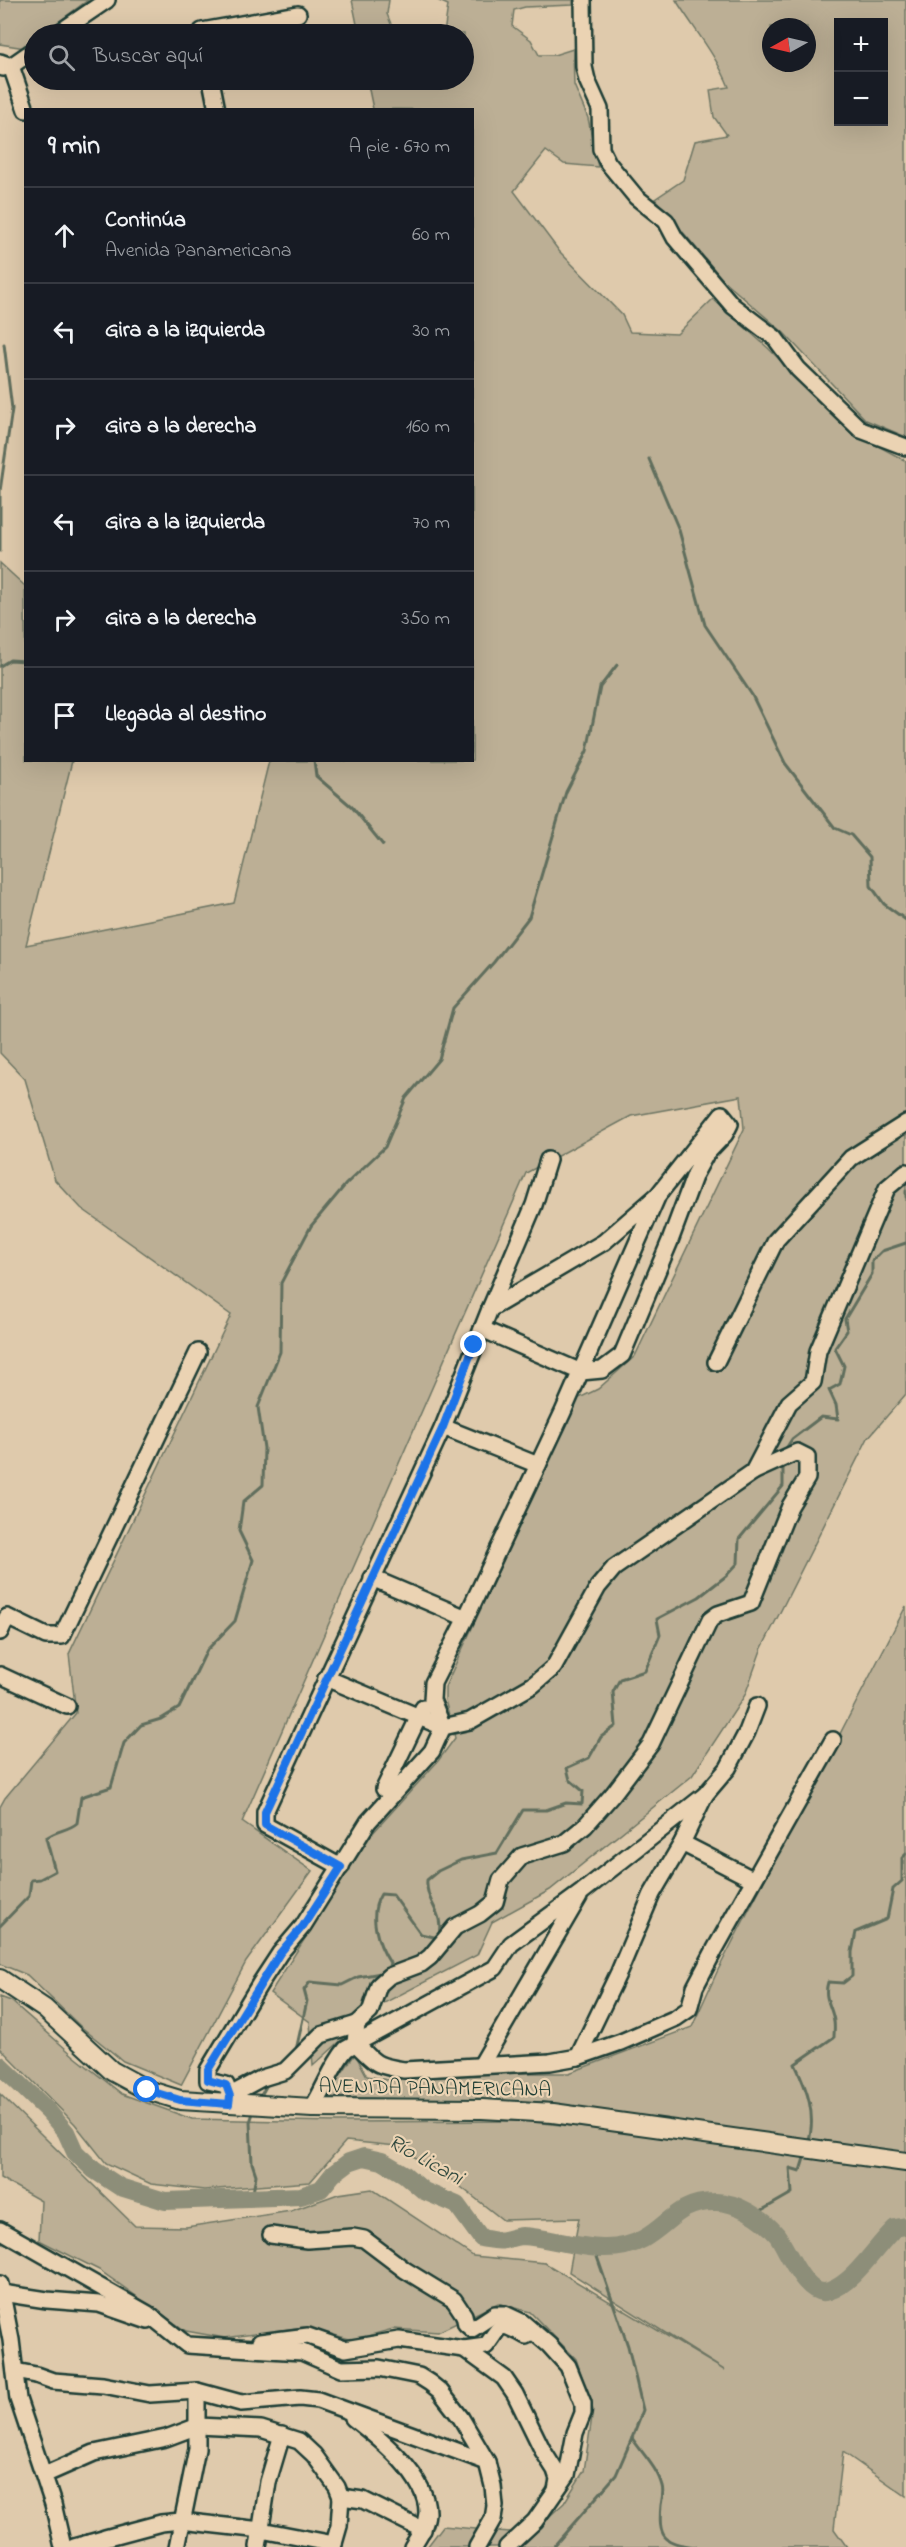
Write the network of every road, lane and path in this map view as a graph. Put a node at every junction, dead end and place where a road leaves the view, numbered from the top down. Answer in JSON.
{"nodes":[{"id":1,"x":107,"y":0,"type":"edge"},
{"id":2,"x":583,"y":0,"type":"edge"},
{"id":3,"x":298,"y":14,"type":"dead end"},
{"id":4,"x":72,"y":24,"type":"edge"},
{"id":5,"x":242,"y":24,"type":"edge"},
{"id":6,"x":24,"y":55,"type":"edge"},
{"id":7,"x":4,"y":66,"type":"edge"},
{"id":8,"x":213,"y":90,"type":"edge"},
{"id":9,"x":26,"y":108,"type":"edge"},
{"id":10,"x":217,"y":108,"type":"edge"},
{"id":11,"x":906,"y":447,"type":"edge"},
{"id":12,"x":906,"y":1123,"type":"edge"},
{"id":13,"x":548,"y":1160,"type":"dead end"},
{"id":14,"x":906,"y":1172,"type":"edge"},
{"id":15,"x":658,"y":1195,"type":"junction"},
{"id":16,"x":490,"y":1309,"type":"junction"},
{"id":17,"x":482,"y":1329,"type":"junction"},
{"id":18,"x":198,"y":1352,"type":"dead end"},
{"id":19,"x":716,"y":1362,"type":"dead end"},
{"id":20,"x":582,"y":1372,"type":"junction"},
{"id":21,"x":443,"y":1427,"type":"junction"},
{"id":22,"x":538,"y":1465,"type":"junction"},
{"id":23,"x":753,"y":1472,"type":"junction"},
{"id":24,"x":372,"y":1578,"type":"junction"},
{"id":25,"x":466,"y":1618,"type":"junction"},
{"id":26,"x":0,"y":1632,"type":"edge"},
{"id":27,"x":0,"y":1676,"type":"edge"},
{"id":28,"x":326,"y":1678,"type":"junction"},
{"id":29,"x":433,"y":1683,"type":"junction"},
{"id":30,"x":67,"y":1706,"type":"dead end"},
{"id":31,"x":757,"y":1706,"type":"dead end"},
{"id":32,"x":419,"y":1717,"type":"junction"},
{"id":33,"x":443,"y":1727,"type":"junction"},
{"id":34,"x":833,"y":1740,"type":"dead end"},
{"id":35,"x":384,"y":1789,"type":"dead end"},
{"id":36,"x":705,"y":1795,"type":"junction"},
{"id":37,"x":682,"y":1843,"type":"junction"},
{"id":38,"x":341,"y":1867,"type":"junction"},
{"id":39,"x":752,"y":1879,"type":"junction"},
{"id":40,"x":582,"y":1892,"type":"junction"},
{"id":41,"x":0,"y":1978,"type":"edge"},
{"id":42,"x":357,"y":2024,"type":"junction"},
{"id":43,"x":356,"y":2043,"type":"junction"},
{"id":44,"x":578,"y":2057,"type":"junction"},
{"id":45,"x":482,"y":2065,"type":"junction"},
{"id":46,"x":231,"y":2101,"type":"junction"},
{"id":47,"x":312,"y":2108,"type":"junction"},
{"id":48,"x":906,"y":2162,"type":"edge"},
{"id":49,"x":0,"y":2230,"type":"edge"},
{"id":50,"x":271,"y":2235,"type":"dead end"},
{"id":51,"x":1,"y":2288,"type":"edge"},
{"id":52,"x":164,"y":2326,"type":"junction"},
{"id":53,"x":227,"y":2348,"type":"junction"},
{"id":54,"x":464,"y":2349,"type":"junction"},
{"id":55,"x":568,"y":2366,"type":"junction"},
{"id":56,"x":15,"y":2371,"type":"junction"},
{"id":57,"x":197,"y":2391,"type":"junction"},
{"id":58,"x":342,"y":2409,"type":"junction"},
{"id":59,"x":198,"y":2426,"type":"junction"},
{"id":60,"x":282,"y":2434,"type":"junction"},
{"id":61,"x":487,"y":2462,"type":"junction"},
{"id":62,"x":44,"y":2475,"type":"junction"},
{"id":63,"x":556,"y":2492,"type":"junction"},
{"id":64,"x":340,"y":2497,"type":"junction"},
{"id":65,"x":181,"y":2521,"type":"junction"},
{"id":66,"x":261,"y":2530,"type":"junction"},
{"id":67,"x":423,"y":2530,"type":"junction"},
{"id":68,"x":100,"y":2542,"type":"edge"},
{"id":69,"x":334,"y":2545,"type":"edge"},
{"id":70,"x":63,"y":2547,"type":"edge"},
{"id":71,"x":74,"y":2547,"type":"edge"},
{"id":72,"x":177,"y":2547,"type":"edge"},
{"id":73,"x":258,"y":2547,"type":"edge"},
{"id":74,"x":412,"y":2547,"type":"edge"},
{"id":75,"x":477,"y":2547,"type":"edge"},
{"id":76,"x":507,"y":2547,"type":"edge"}],
"edges":[{"from":1,"to":4,"type":"street"},
{"from":2,"to":11,"type":"street"},
{"from":3,"to":5,"type":"street"},
{"from":6,"to":7,"type":"street"},
{"from":7,"to":9,"type":"street"},
{"from":8,"to":10,"type":"street"},
{"from":12,"to":19,"type":"street"},
{"from":13,"to":16,"type":"street"},
{"from":14,"to":23,"type":"street"},
{"from":15,"to":16,"type":"street"},
{"from":15,"to":20,"type":"street"},
{"from":15,"to":20,"type":"street"},
{"from":16,"to":17,"type":"street"},
{"from":17,"to":20,"type":"street"},
{"from":17,"to":21,"type":"street"},
{"from":18,"to":26,"type":"street"},
{"from":20,"to":22,"type":"street"},
{"from":21,"to":22,"type":"street"},
{"from":21,"to":24,"type":"street"},
{"from":22,"to":25,"type":"street"},
{"from":23,"to":33,"type":"street"},
{"from":23,"to":42,"type":"street"},
{"from":24,"to":25,"type":"street"},
{"from":24,"to":28,"type":"street"},
{"from":25,"to":29,"type":"street"},
{"from":27,"to":30,"type":"street"},
{"from":28,"to":32,"type":"street"},
{"from":28,"to":38,"type":"street"},
{"from":29,"to":32,"type":"street"},
{"from":29,"to":33,"type":"street"},
{"from":31,"to":36,"type":"street"},
{"from":32,"to":33,"type":"street"},
{"from":32,"to":35,"type":"street"},
{"from":33,"to":38,"type":"street"},
{"from":34,"to":39,"type":"street"},
{"from":36,"to":37,"type":"street"},
{"from":36,"to":40,"type":"street"},
{"from":37,"to":39,"type":"street"},
{"from":37,"to":44,"type":"street"},
{"from":38,"to":46,"type":"street"},
{"from":39,"to":44,"type":"street"},
{"from":40,"to":43,"type":"street"},
{"from":40,"to":45,"type":"street"},
{"from":41,"to":46,"type":"main road","name":"AVENIDA PANAMERICANA"},
{"from":42,"to":43,"type":"street"},
{"from":42,"to":46,"type":"street"},
{"from":43,"to":45,"type":"street"},
{"from":43,"to":47,"type":"street"},
{"from":44,"to":45,"type":"street"},
{"from":46,"to":47,"type":"main road","name":"AVENIDA PANAMERICANA"},
{"from":47,"to":48,"type":"main road","name":"AVENIDA PANAMERICANA"},
{"from":49,"to":52,"type":"street"},
{"from":50,"to":55,"type":"street"},
{"from":51,"to":52,"type":"street"},
{"from":51,"to":56,"type":"street"},
{"from":52,"to":53,"type":"street"},
{"from":53,"to":54,"type":"street"},
{"from":53,"to":61,"type":"street"},
{"from":54,"to":55,"type":"street"},
{"from":54,"to":63,"type":"street"},
{"from":55,"to":63,"type":"street"},
{"from":56,"to":57,"type":"street"},
{"from":56,"to":62,"type":"street"},
{"from":57,"to":58,"type":"street"},
{"from":57,"to":59,"type":"street"},
{"from":58,"to":61,"type":"street"},
{"from":58,"to":67,"type":"street"},
{"from":59,"to":60,"type":"street"},
{"from":59,"to":62,"type":"street"},
{"from":59,"to":65,"type":"street"},
{"from":60,"to":64,"type":"street"},
{"from":60,"to":66,"type":"street"},
{"from":61,"to":75,"type":"street"},
{"from":62,"to":70,"type":"street"},
{"from":63,"to":76,"type":"street"},
{"from":64,"to":67,"type":"street"},
{"from":64,"to":69,"type":"street"},
{"from":65,"to":66,"type":"street"},
{"from":65,"to":68,"type":"street"},
{"from":65,"to":72,"type":"street"},
{"from":66,"to":69,"type":"street"},
{"from":66,"to":73,"type":"street"},
{"from":67,"to":74,"type":"street"},
{"from":68,"to":71,"type":"street"}]}
